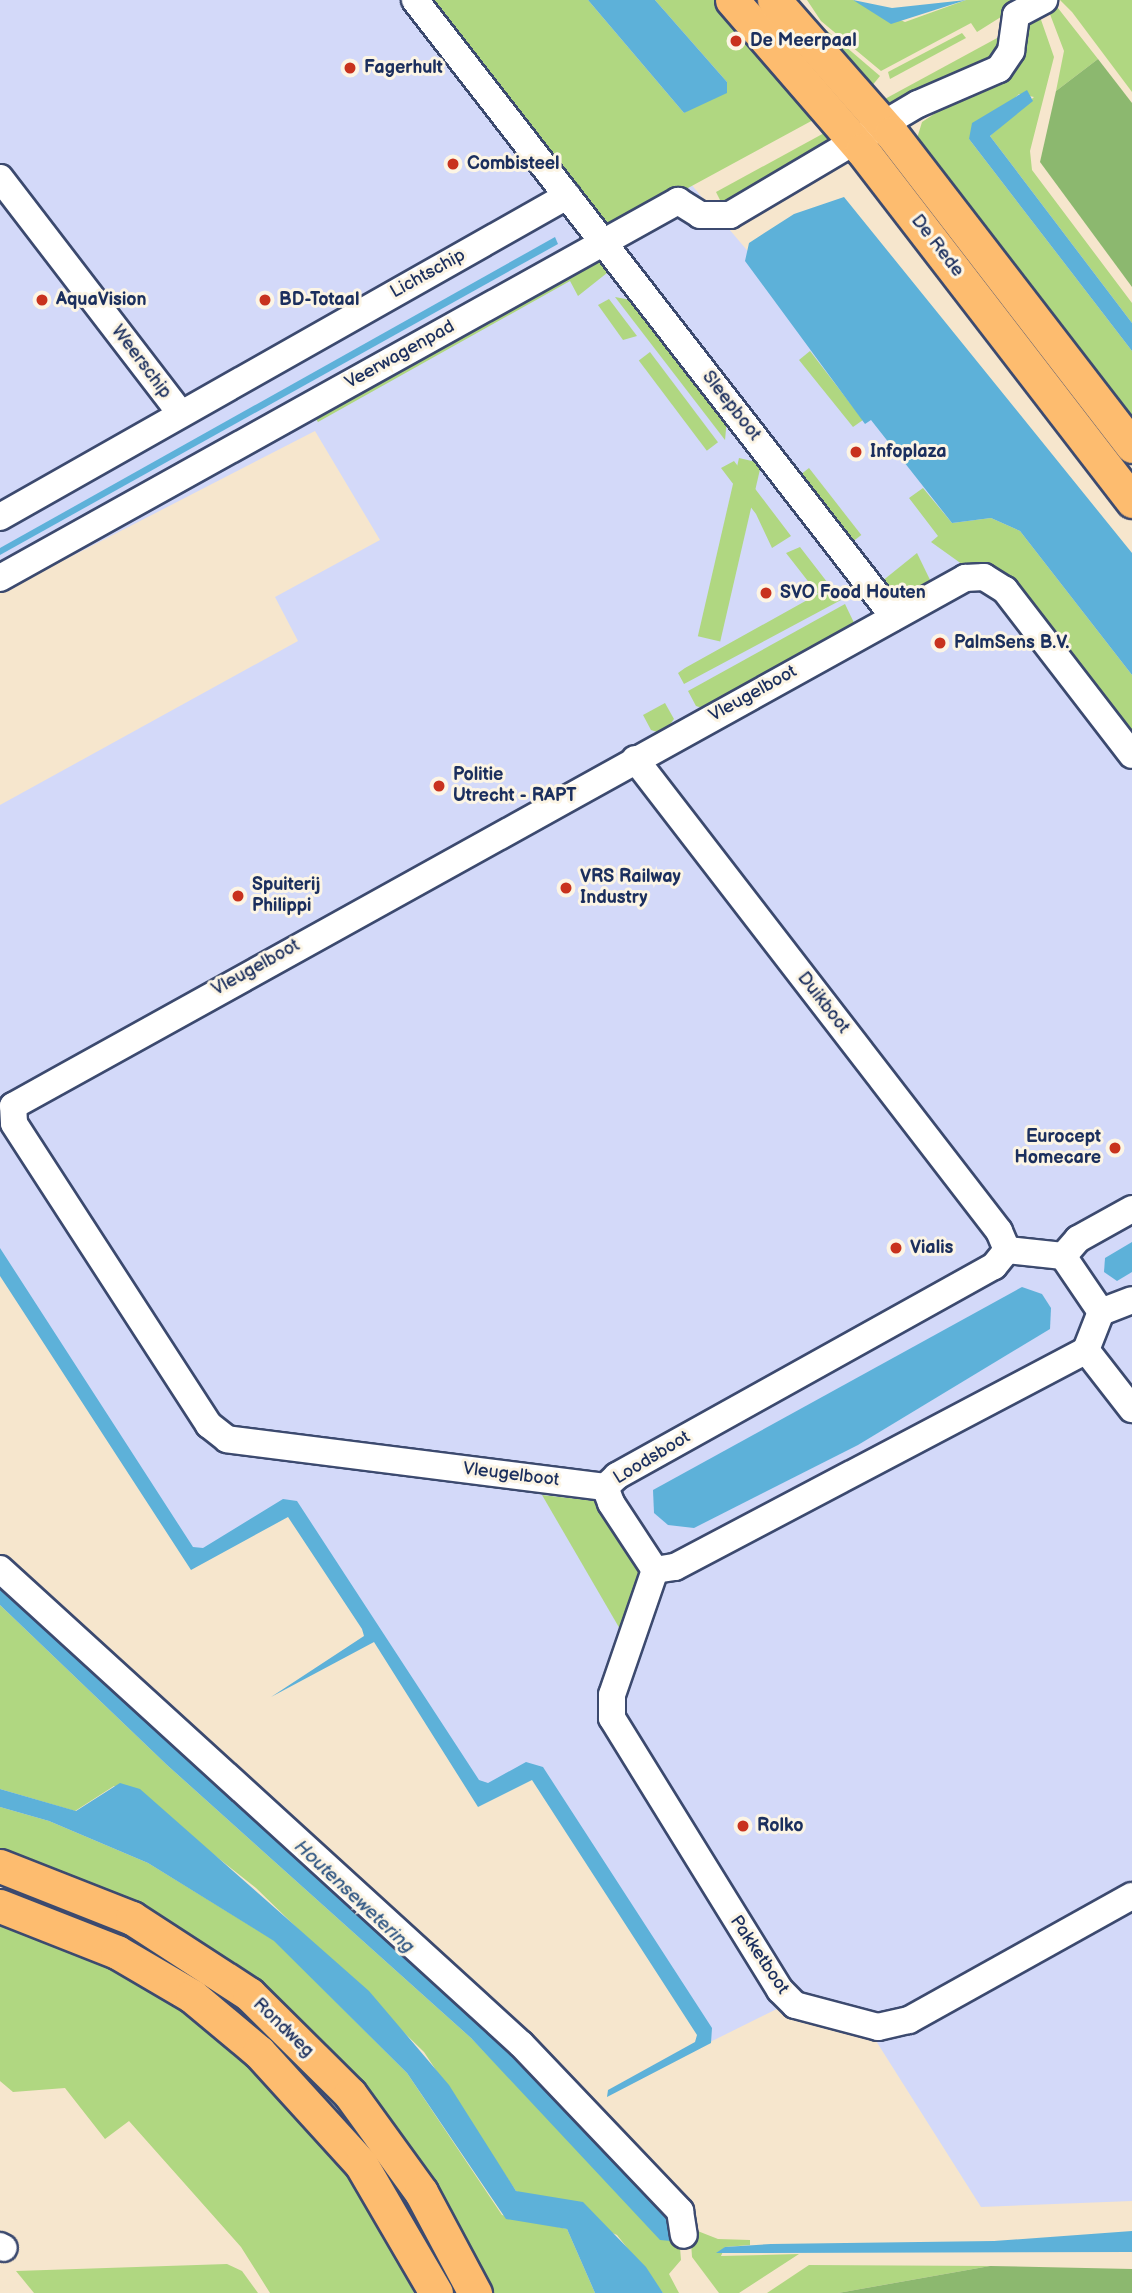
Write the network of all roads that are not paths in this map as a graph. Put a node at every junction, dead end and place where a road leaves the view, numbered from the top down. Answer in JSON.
{"nodes":[{"id":1,"x":415,"y":0,"type":"edge"},
{"id":2,"x":732,"y":0,"type":"edge"},
{"id":3,"x":774,"y":0,"type":"edge"},
{"id":4,"x":1044,"y":0,"type":"edge"},
{"id":5,"x":887,"y":129,"type":"junction"},
{"id":6,"x":858,"y":145,"type":"junction"},
{"id":7,"x":0,"y":178,"type":"edge"},
{"id":8,"x":567,"y":196,"type":"junction"},
{"id":9,"x":603,"y":242,"type":"junction"},
{"id":10,"x":180,"y":413,"type":"junction"},
{"id":11,"x":1132,"y":446,"type":"edge"},
{"id":12,"x":1132,"y":501,"type":"edge"},
{"id":13,"x":0,"y":517,"type":"edge"},
{"id":14,"x":0,"y":578,"type":"edge"},
{"id":15,"x":894,"y":617,"type":"junction"},
{"id":16,"x":1132,"y":755,"type":"edge"},
{"id":17,"x":635,"y":759,"type":"junction"},
{"id":18,"x":1132,"y":1209,"type":"edge"},
{"id":19,"x":1007,"y":1250,"type":"junction"},
{"id":20,"x":1063,"y":1256,"type":"junction"},
{"id":21,"x":1132,"y":1300,"type":"edge"},
{"id":22,"x":1101,"y":1312,"type":"junction"},
{"id":23,"x":1086,"y":1350,"type":"junction"},
{"id":24,"x":1132,"y":1409,"type":"edge"},
{"id":25,"x":605,"y":1487,"type":"junction"},
{"id":26,"x":0,"y":1569,"type":"edge"},
{"id":27,"x":655,"y":1570,"type":"junction"},
{"id":28,"x":0,"y":1866,"type":"edge"},
{"id":29,"x":1132,"y":1896,"type":"edge"},
{"id":30,"x":0,"y":1906,"type":"edge"},
{"id":31,"x":684,"y":2235,"type":"dead end"},
{"id":32,"x":436,"y":2293,"type":"edge"},
{"id":33,"x":475,"y":2293,"type":"edge"}],
"edges":[{"from":1,"to":8,"type":"street"},
{"from":2,"to":6,"type":"main road","name":"De Rede"},
{"from":3,"to":5,"type":"main road","name":"De Rede"},
{"from":4,"to":5,"type":"street","name":"Veerwagenpad"},
{"from":5,"to":6,"type":"street","name":"Veerwagenpad"},
{"from":5,"to":11,"type":"main road","name":"De Rede"},
{"from":6,"to":9,"type":"street","name":"Veerwagenpad"},
{"from":6,"to":12,"type":"main road","name":"De Rede"},
{"from":7,"to":10,"type":"street","name":"Weerschip"},
{"from":8,"to":9,"type":"street","name":"Sleepboot"},
{"from":8,"to":10,"type":"street","name":"Lichtschip"},
{"from":9,"to":14,"type":"street","name":"Veerwagenpad"},
{"from":9,"to":15,"type":"street","name":"Sleepboot"},
{"from":10,"to":13,"type":"street","name":"Lichtschip"},
{"from":15,"to":16,"type":"street","name":"Vleugelboot"},
{"from":15,"to":17,"type":"street","name":"Vleugelboot"},
{"from":17,"to":19,"type":"street","name":"Duikboot"},
{"from":17,"to":25,"type":"street","name":"Vleugelboot"},
{"from":18,"to":20,"type":"street"},
{"from":19,"to":20,"type":"street"},
{"from":19,"to":25,"type":"street","name":"Loodsboot"},
{"from":20,"to":22,"type":"street"},
{"from":21,"to":22,"type":"street"},
{"from":22,"to":23,"type":"street"},
{"from":23,"to":24,"type":"street"},
{"from":23,"to":27,"type":"street"},
{"from":25,"to":27,"type":"street","name":"Loodsboot"},
{"from":26,"to":31,"type":"street"},
{"from":27,"to":29,"type":"street","name":"Pakketboot"},
{"from":28,"to":33,"type":"main road","name":"Rondweg"},
{"from":30,"to":32,"type":"main road","name":"Rondweg"}]}
